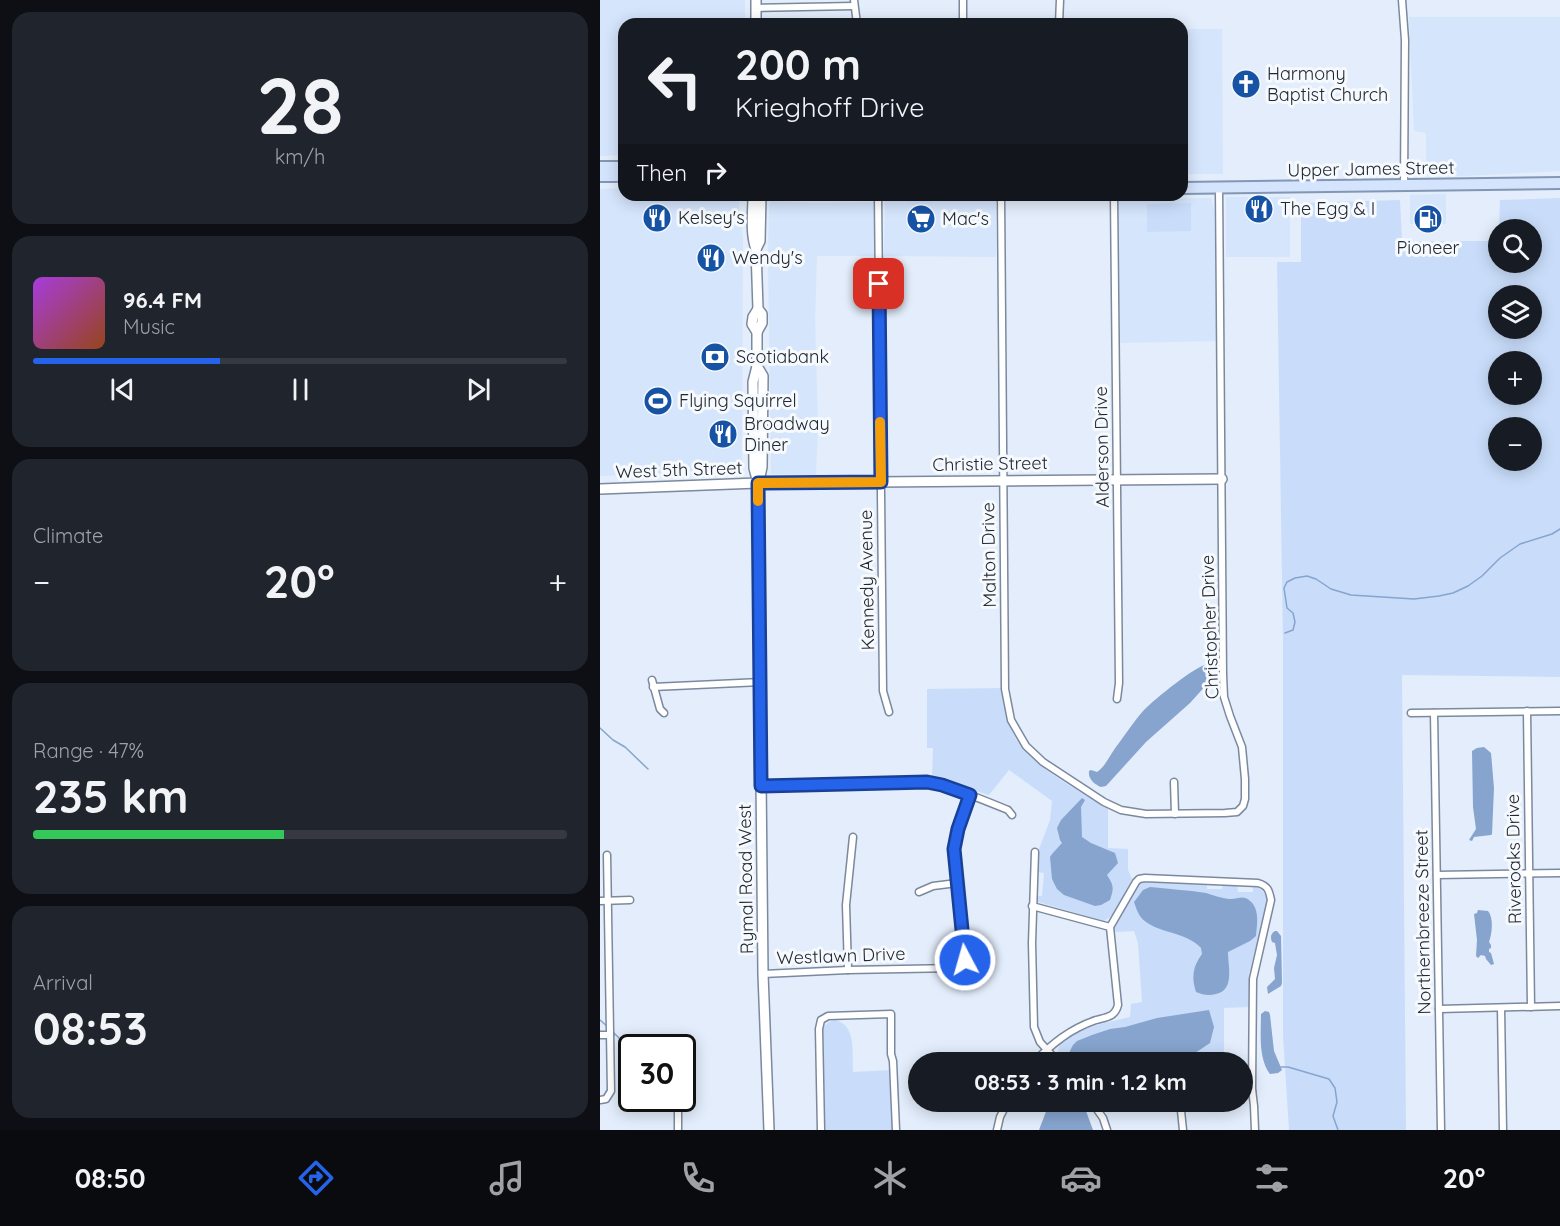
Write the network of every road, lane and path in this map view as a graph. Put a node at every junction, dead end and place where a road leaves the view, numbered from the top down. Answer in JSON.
{"nodes":[{"id":1,"x":963,"y":0,"type":"edge"},
{"id":2,"x":1060,"y":0,"type":"edge"},
{"id":3,"x":1402,"y":0,"type":"edge"},
{"id":4,"x":854,"y":3,"type":"edge"},
{"id":5,"x":756,"y":4,"type":"edge"},
{"id":6,"x":856,"y":18,"type":"edge"},
{"id":7,"x":963,"y":18,"type":"edge"},
{"id":8,"x":1059,"y":18,"type":"edge"},
{"id":9,"x":600,"y":167,"type":"edge"},
{"id":10,"x":618,"y":167,"type":"edge"},
{"id":11,"x":618,"y":175,"type":"edge"},
{"id":12,"x":600,"y":176,"type":"edge"},
{"id":13,"x":1560,"y":183,"type":"edge"},
{"id":14,"x":1404,"y":185,"type":"junction"},
{"id":15,"x":1188,"y":188,"type":"edge"},
{"id":16,"x":1219,"y":188,"type":"junction"},
{"id":17,"x":753,"y":201,"type":"edge"},
{"id":18,"x":761,"y":201,"type":"edge"},
{"id":19,"x":878,"y":201,"type":"edge"},
{"id":20,"x":1001,"y":201,"type":"edge"},
{"id":21,"x":1114,"y":201,"type":"edge"},
{"id":22,"x":756,"y":249,"type":"junction"},
{"id":23,"x":1222,"y":478,"type":"junction"},
{"id":24,"x":1117,"y":479,"type":"junction"},
{"id":25,"x":1003,"y":481,"type":"junction"},
{"id":26,"x":881,"y":482,"type":"junction"},
{"id":27,"x":758,"y":483,"type":"junction"},
{"id":28,"x":600,"y":489,"type":"edge"},
{"id":29,"x":761,"y":682,"type":"junction"},
{"id":30,"x":1117,"y":699,"type":"dead end"},
{"id":31,"x":1527,"y":711,"type":"junction"},
{"id":32,"x":1560,"y":711,"type":"edge"},
{"id":33,"x":889,"y":712,"type":"dead end"},
{"id":34,"x":664,"y":713,"type":"dead end"},
{"id":35,"x":1411,"y":713,"type":"dead end"},
{"id":36,"x":1434,"y":713,"type":"junction"},
{"id":37,"x":1018,"y":732,"type":"joint"},
{"id":38,"x":1174,"y":782,"type":"dead end"},
{"id":39,"x":761,"y":786,"type":"junction"},
{"id":40,"x":970,"y":795,"type":"junction"},
{"id":41,"x":1175,"y":814,"type":"junction"},
{"id":42,"x":1012,"y":815,"type":"dead end"},
{"id":43,"x":853,"y":837,"type":"dead end"},
{"id":44,"x":1035,"y":852,"type":"dead end"},
{"id":45,"x":607,"y":855,"type":"dead end"},
{"id":46,"x":1529,"y":873,"type":"junction"},
{"id":47,"x":1560,"y":873,"type":"edge"},
{"id":48,"x":1437,"y":875,"type":"junction"},
{"id":49,"x":957,"y":883,"type":"junction"},
{"id":50,"x":919,"y":892,"type":"dead end"},
{"id":51,"x":630,"y":900,"type":"dead end"},
{"id":52,"x":604,"y":901,"type":"edge"},
{"id":53,"x":1032,"y":906,"type":"junction"},
{"id":54,"x":1110,"y":927,"type":"junction"},
{"id":55,"x":600,"y":967,"type":"edge"},
{"id":56,"x":609,"y":967,"type":"junction"},
{"id":57,"x":848,"y":970,"type":"junction"},
{"id":58,"x":763,"y":974,"type":"junction"},
{"id":59,"x":1560,"y":1006,"type":"edge"},
{"id":60,"x":1531,"y":1007,"type":"junction"},
{"id":61,"x":1502,"y":1008,"type":"junction"},
{"id":62,"x":1439,"y":1009,"type":"junction"},
{"id":63,"x":600,"y":1035,"type":"edge"},
{"id":64,"x":610,"y":1035,"type":"junction"},
{"id":65,"x":1046,"y":1049,"type":"junction"},
{"id":66,"x":1043,"y":1052,"type":"edge"},
{"id":67,"x":1049,"y":1052,"type":"edge"},
{"id":68,"x":1252,"y":1052,"type":"edge"},
{"id":69,"x":1253,"y":1098,"type":"edge"},
{"id":70,"x":600,"y":1100,"type":"edge"},
{"id":71,"x":678,"y":1112,"type":"edge"},
{"id":72,"x":1002,"y":1112,"type":"edge"},
{"id":73,"x":1099,"y":1112,"type":"edge"},
{"id":74,"x":1181,"y":1112,"type":"edge"},
{"id":75,"x":678,"y":1130,"type":"edge"},
{"id":76,"x":768,"y":1130,"type":"edge"},
{"id":77,"x":821,"y":1130,"type":"edge"},
{"id":78,"x":896,"y":1130,"type":"edge"},
{"id":79,"x":997,"y":1130,"type":"edge"},
{"id":80,"x":1107,"y":1130,"type":"edge"},
{"id":81,"x":1183,"y":1130,"type":"edge"},
{"id":82,"x":1255,"y":1130,"type":"edge"},
{"id":83,"x":1441,"y":1130,"type":"edge"},
{"id":84,"x":1503,"y":1130,"type":"edge"}],
"edges":[{"from":1,"to":7,"type":"street"},
{"from":2,"to":8,"type":"street"},
{"from":3,"to":14,"type":"street"},
{"from":4,"to":5,"type":"street"},
{"from":4,"to":6,"type":"street"},
{"from":9,"to":10,"type":"main road"},
{"from":11,"to":12,"type":"main road"},
{"from":13,"to":14,"type":"main road","name":"Upper James Street"},
{"from":14,"to":16,"type":"main road","name":"Upper James Street"},
{"from":15,"to":16,"type":"main road","name":"Upper James Street"},
{"from":16,"to":23,"type":"street","name":"Christopher Drive"},
{"from":17,"to":22,"type":"main road"},
{"from":18,"to":22,"type":"main road"},
{"from":19,"to":26,"type":"street","name":"Kennedy Avenue"},
{"from":20,"to":25,"type":"street","name":"Malton Drive"},
{"from":21,"to":24,"type":"street","name":"Alderson Drive"},
{"from":22,"to":27,"type":"main road","name":"Rymal Road West"},
{"from":23,"to":24,"type":"main road","name":"Christie Street"},
{"from":23,"to":41,"type":"street","name":"Christopher Drive"},
{"from":24,"to":25,"type":"main road","name":"Christie Street"},
{"from":24,"to":30,"type":"street","name":"Alderson Drive"},
{"from":25,"to":26,"type":"main road","name":"Christie Street"},
{"from":25,"to":37,"type":"street","name":"Malton Drive"},
{"from":26,"to":27,"type":"main road","name":"Christie Street"},
{"from":26,"to":33,"type":"street","name":"Kennedy Avenue"},
{"from":27,"to":28,"type":"main road","name":"West 5th Street"},
{"from":27,"to":29,"type":"main road","name":"Rymal Road West"},
{"from":29,"to":34,"type":"street"},
{"from":29,"to":39,"type":"main road","name":"Rymal Road West"},
{"from":31,"to":32,"type":"street"},
{"from":31,"to":36,"type":"street"},
{"from":31,"to":46,"type":"street","name":"Riveroaks Drive"},
{"from":35,"to":36,"type":"street"},
{"from":36,"to":48,"type":"street","name":"Northernbreeze Street"},
{"from":37,"to":41,"type":"street","name":"Christopher Drive"},
{"from":38,"to":41,"type":"street"},
{"from":39,"to":40,"type":"street"},
{"from":39,"to":58,"type":"main road","name":"Rymal Road West"},
{"from":40,"to":42,"type":"street"},
{"from":40,"to":49,"type":"street","name":"Westlawn Drive"},
{"from":43,"to":57,"type":"street"},
{"from":44,"to":53,"type":"street"},
{"from":45,"to":52,"type":"street"},
{"from":46,"to":47,"type":"street"},
{"from":46,"to":48,"type":"street"},
{"from":46,"to":60,"type":"street","name":"Riveroaks Drive"},
{"from":48,"to":62,"type":"street","name":"Northernbreeze Street"},
{"from":49,"to":50,"type":"street"},
{"from":49,"to":57,"type":"street","name":"Westlawn Drive"},
{"from":51,"to":52,"type":"street"},
{"from":52,"to":56,"type":"street"},
{"from":53,"to":54,"type":"street"},
{"from":53,"to":65,"type":"street"},
{"from":54,"to":65,"type":"street"},
{"from":54,"to":68,"type":"street"},
{"from":55,"to":56,"type":"street"},
{"from":56,"to":64,"type":"street"},
{"from":57,"to":58,"type":"street","name":"Westlawn Drive"},
{"from":58,"to":76,"type":"main road","name":"Rymal Road West"},
{"from":59,"to":60,"type":"street"},
{"from":60,"to":61,"type":"street"},
{"from":61,"to":62,"type":"street"},
{"from":61,"to":84,"type":"street"},
{"from":62,"to":83,"type":"street","name":"Northernbreeze Street"},
{"from":63,"to":64,"type":"street"},
{"from":64,"to":70,"type":"street"},
{"from":65,"to":66,"type":"street"},
{"from":65,"to":67,"type":"street"},
{"from":69,"to":82,"type":"street"},
{"from":71,"to":75,"type":"street"},
{"from":72,"to":79,"type":"street"},
{"from":73,"to":80,"type":"street"},
{"from":74,"to":81,"type":"street"},
{"from":77,"to":78,"type":"street"}]}
